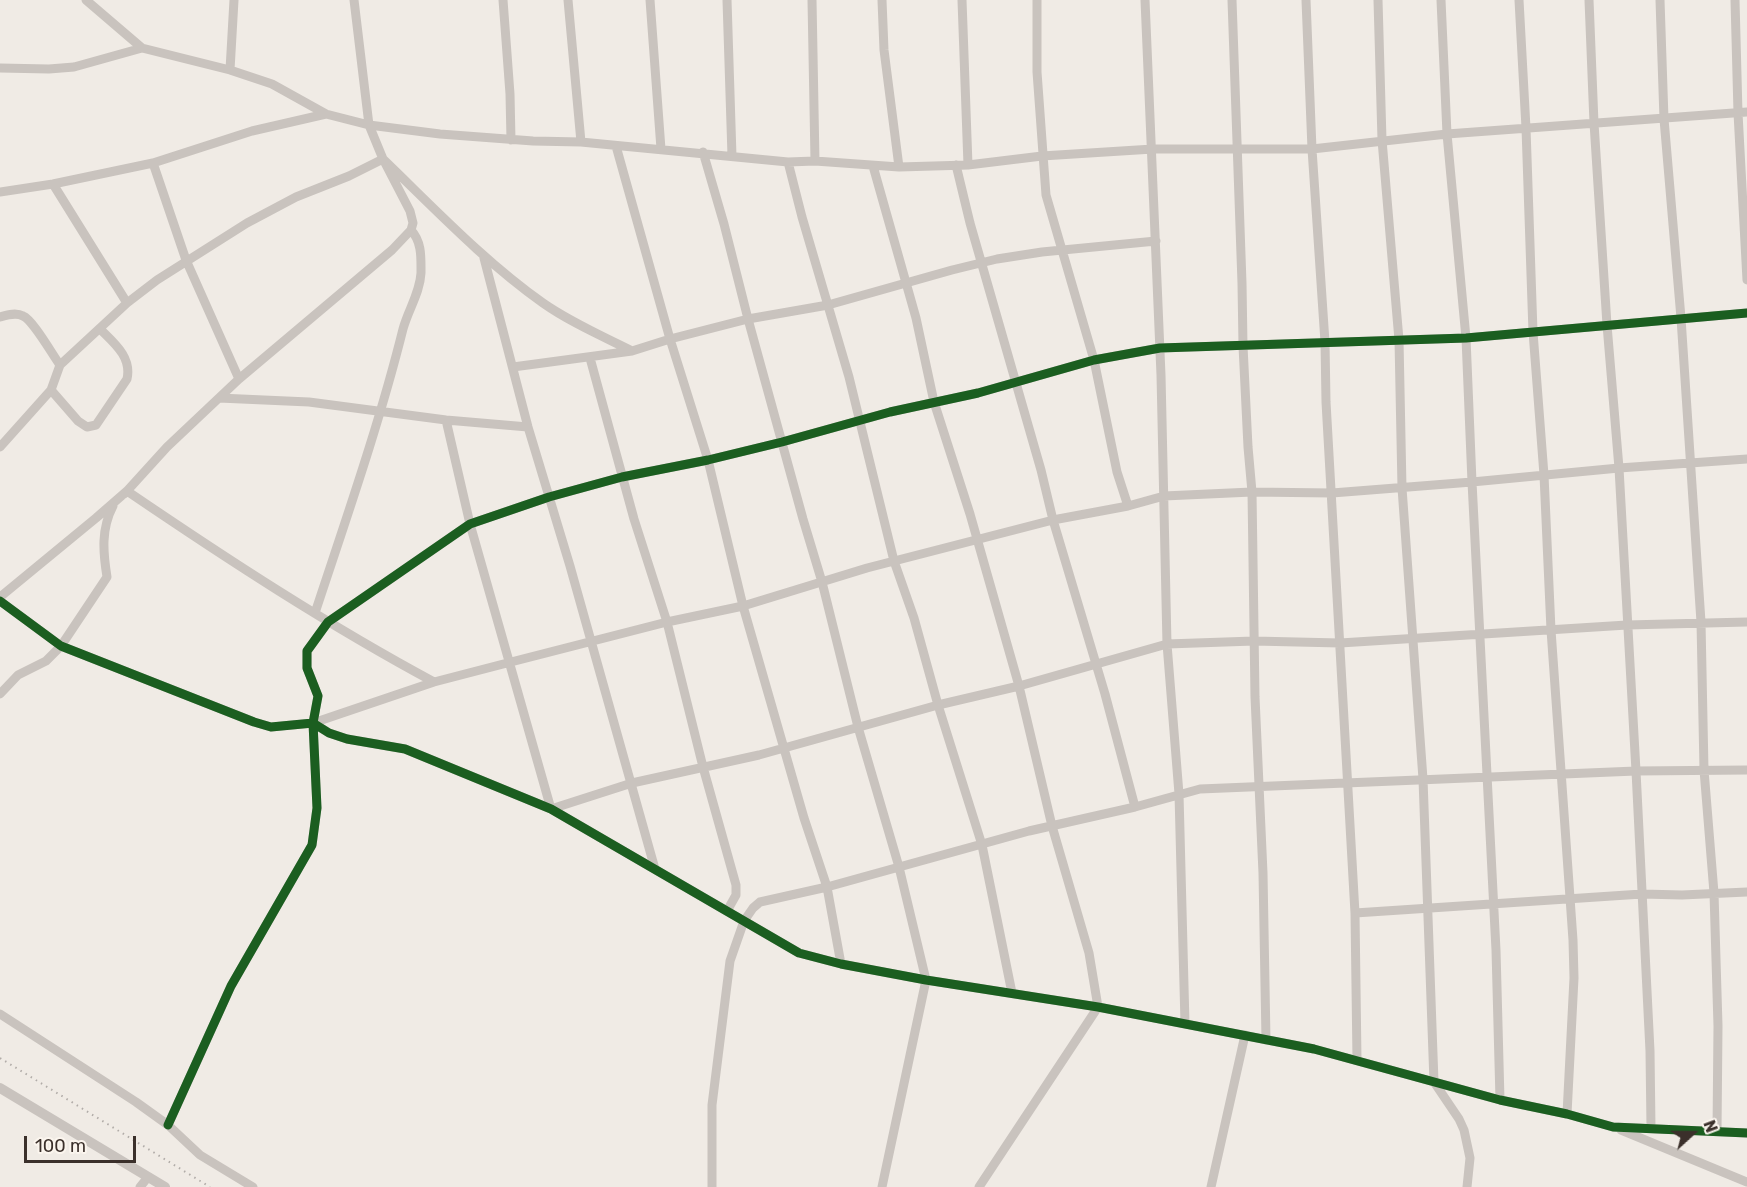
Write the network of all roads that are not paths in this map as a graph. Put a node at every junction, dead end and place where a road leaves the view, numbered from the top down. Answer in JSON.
{"nodes":[{"id":1,"x":86,"y":0,"type":"edge"},
{"id":2,"x":234,"y":0,"type":"edge"},
{"id":3,"x":354,"y":0,"type":"edge"},
{"id":4,"x":502,"y":0,"type":"edge"},
{"id":5,"x":568,"y":0,"type":"edge"},
{"id":6,"x":650,"y":0,"type":"edge"},
{"id":7,"x":727,"y":0,"type":"edge"},
{"id":8,"x":812,"y":0,"type":"edge"},
{"id":9,"x":882,"y":0,"type":"edge"},
{"id":10,"x":962,"y":0,"type":"edge"},
{"id":11,"x":1037,"y":0,"type":"edge"},
{"id":12,"x":1145,"y":0,"type":"edge"},
{"id":13,"x":1232,"y":0,"type":"edge"},
{"id":14,"x":1306,"y":0,"type":"edge"},
{"id":15,"x":1377,"y":0,"type":"edge"},
{"id":16,"x":1441,"y":0,"type":"edge"},
{"id":17,"x":1519,"y":0,"type":"edge"},
{"id":18,"x":1589,"y":0,"type":"edge"},
{"id":19,"x":1660,"y":0,"type":"edge"},
{"id":20,"x":1735,"y":0,"type":"edge"},
{"id":21,"x":142,"y":48,"type":"junction"},
{"id":22,"x":0,"y":68,"type":"edge"},
{"id":23,"x":230,"y":70,"type":"junction"},
{"id":24,"x":1742,"y":113,"type":"edge"},
{"id":25,"x":326,"y":114,"type":"junction"},
{"id":26,"x":1664,"y":119,"type":"junction"},
{"id":27,"x":1594,"y":123,"type":"junction"},
{"id":28,"x":369,"y":125,"type":"junction"},
{"id":29,"x":1526,"y":128,"type":"junction"},
{"id":30,"x":1447,"y":134,"type":"junction"},
{"id":31,"x":511,"y":140,"type":"junction"},
{"id":32,"x":1382,"y":140,"type":"junction"},
{"id":33,"x":581,"y":142,"type":"junction"},
{"id":34,"x":616,"y":146,"type":"junction"},
{"id":35,"x":661,"y":149,"type":"junction"},
{"id":36,"x":1153,"y":149,"type":"junction"},
{"id":37,"x":1312,"y":149,"type":"junction"},
{"id":38,"x":1237,"y":151,"type":"junction"},
{"id":39,"x":703,"y":152,"type":"junction"},
{"id":40,"x":732,"y":156,"type":"junction"},
{"id":41,"x":1042,"y":156,"type":"junction"},
{"id":42,"x":383,"y":159,"type":"junction"},
{"id":43,"x":815,"y":161,"type":"junction"},
{"id":44,"x":788,"y":162,"type":"junction"},
{"id":45,"x":153,"y":163,"type":"junction"},
{"id":46,"x":956,"y":165,"type":"junction"},
{"id":47,"x":968,"y":165,"type":"junction"},
{"id":48,"x":873,"y":166,"type":"junction"},
{"id":49,"x":899,"y":167,"type":"junction"},
{"id":50,"x":52,"y":184,"type":"junction"},
{"id":51,"x":0,"y":192,"type":"edge"},
{"id":52,"x":411,"y":230,"type":"junction"},
{"id":53,"x":1156,"y":241,"type":"junction"},
{"id":54,"x":1060,"y":250,"type":"junction"},
{"id":55,"x":484,"y":258,"type":"junction"},
{"id":56,"x":186,"y":260,"type":"junction"},
{"id":57,"x":982,"y":262,"type":"junction"},
{"id":58,"x":1747,"y":280,"type":"edge"},
{"id":59,"x":905,"y":282,"type":"junction"},
{"id":60,"x":127,"y":303,"type":"junction"},
{"id":61,"x":828,"y":305,"type":"junction"},
{"id":62,"x":1747,"y":312,"type":"edge"},
{"id":63,"x":0,"y":317,"type":"edge"},
{"id":64,"x":1682,"y":318,"type":"junction"},
{"id":65,"x":748,"y":319,"type":"junction"},
{"id":66,"x":1607,"y":325,"type":"junction"},
{"id":67,"x":100,"y":329,"type":"junction"},
{"id":68,"x":1533,"y":332,"type":"junction"},
{"id":69,"x":1466,"y":338,"type":"junction"},
{"id":70,"x":670,"y":339,"type":"junction"},
{"id":71,"x":1399,"y":340,"type":"junction"},
{"id":72,"x":1325,"y":342,"type":"junction"},
{"id":73,"x":1243,"y":346,"type":"junction"},
{"id":74,"x":1160,"y":348,"type":"junction"},
{"id":75,"x":632,"y":351,"type":"junction"},
{"id":76,"x":590,"y":358,"type":"junction"},
{"id":77,"x":1094,"y":360,"type":"junction"},
{"id":78,"x":60,"y":365,"type":"junction"},
{"id":79,"x":513,"y":367,"type":"junction"},
{"id":80,"x":239,"y":379,"type":"junction"},
{"id":81,"x":1016,"y":382,"type":"junction"},
{"id":82,"x":51,"y":390,"type":"junction"},
{"id":83,"x":219,"y":398,"type":"junction"},
{"id":84,"x":934,"y":402,"type":"junction"},
{"id":85,"x":381,"y":411,"type":"junction"},
{"id":86,"x":446,"y":420,"type":"junction"},
{"id":87,"x":859,"y":420,"type":"junction"},
{"id":88,"x":528,"y":427,"type":"junction"},
{"id":89,"x":782,"y":442,"type":"junction"},
{"id":90,"x":0,"y":447,"type":"edge"},
{"id":91,"x":1747,"y":459,"type":"edge"},
{"id":92,"x":708,"y":460,"type":"junction"},
{"id":93,"x":1692,"y":462,"type":"junction"},
{"id":94,"x":1620,"y":468,"type":"junction"},
{"id":95,"x":1544,"y":475,"type":"junction"},
{"id":96,"x":622,"y":477,"type":"junction"},
{"id":97,"x":1472,"y":482,"type":"junction"},
{"id":98,"x":1402,"y":488,"type":"junction"},
{"id":99,"x":127,"y":491,"type":"junction"},
{"id":100,"x":1252,"y":492,"type":"junction"},
{"id":101,"x":1332,"y":493,"type":"junction"},
{"id":102,"x":1164,"y":496,"type":"junction"},
{"id":103,"x":549,"y":497,"type":"junction"},
{"id":104,"x":1128,"y":506,"type":"junction"},
{"id":105,"x":1053,"y":520,"type":"junction"},
{"id":106,"x":470,"y":524,"type":"junction"},
{"id":107,"x":976,"y":540,"type":"junction"},
{"id":108,"x":894,"y":561,"type":"junction"},
{"id":109,"x":822,"y":582,"type":"junction"},
{"id":110,"x":0,"y":599,"type":"edge"},
{"id":111,"x":743,"y":606,"type":"junction"},
{"id":112,"x":315,"y":613,"type":"junction"},
{"id":113,"x":328,"y":622,"type":"junction"},
{"id":114,"x":667,"y":622,"type":"junction"},
{"id":115,"x":1701,"y":622,"type":"junction"},
{"id":116,"x":1747,"y":622,"type":"edge"},
{"id":117,"x":1627,"y":625,"type":"junction"},
{"id":118,"x":1551,"y":630,"type":"junction"},
{"id":119,"x":1481,"y":634,"type":"junction"},
{"id":120,"x":1412,"y":639,"type":"junction"},
{"id":121,"x":1254,"y":641,"type":"junction"},
{"id":122,"x":590,"y":642,"type":"junction"},
{"id":123,"x":1340,"y":643,"type":"junction"},
{"id":124,"x":1167,"y":644,"type":"junction"},
{"id":125,"x":61,"y":646,"type":"junction"},
{"id":126,"x":511,"y":662,"type":"junction"},
{"id":127,"x":1095,"y":665,"type":"junction"},
{"id":128,"x":434,"y":682,"type":"junction"},
{"id":129,"x":1019,"y":686,"type":"junction"},
{"id":130,"x":0,"y":694,"type":"edge"},
{"id":131,"x":938,"y":705,"type":"junction"},
{"id":132,"x":313,"y":723,"type":"junction"},
{"id":133,"x":858,"y":727,"type":"junction"},
{"id":134,"x":784,"y":748,"type":"junction"},
{"id":135,"x":703,"y":767,"type":"junction"},
{"id":136,"x":1704,"y":770,"type":"junction"},
{"id":137,"x":1747,"y":770,"type":"edge"},
{"id":138,"x":1636,"y":771,"type":"junction"},
{"id":139,"x":1562,"y":775,"type":"junction"},
{"id":140,"x":1487,"y":778,"type":"junction"},
{"id":141,"x":1423,"y":779,"type":"junction"},
{"id":142,"x":632,"y":783,"type":"junction"},
{"id":143,"x":1346,"y":783,"type":"junction"},
{"id":144,"x":1260,"y":787,"type":"junction"},
{"id":145,"x":1179,"y":794,"type":"junction"},
{"id":146,"x":1135,"y":807,"type":"junction"},
{"id":147,"x":551,"y":809,"type":"junction"},
{"id":148,"x":1052,"y":826,"type":"junction"},
{"id":149,"x":982,"y":845,"type":"junction"},
{"id":150,"x":899,"y":867,"type":"junction"},
{"id":151,"x":656,"y":869,"type":"junction"},
{"id":152,"x":827,"y":887,"type":"junction"},
{"id":153,"x":1747,"y":892,"type":"edge"},
{"id":154,"x":1714,"y":893,"type":"junction"},
{"id":155,"x":1642,"y":894,"type":"junction"},
{"id":156,"x":1569,"y":900,"type":"junction"},
{"id":157,"x":1494,"y":903,"type":"junction"},
{"id":158,"x":1427,"y":907,"type":"junction"},
{"id":159,"x":727,"y":911,"type":"junction"},
{"id":160,"x":1355,"y":913,"type":"junction"},
{"id":161,"x":744,"y":921,"type":"junction"},
{"id":162,"x":841,"y":964,"type":"junction"},
{"id":163,"x":926,"y":980,"type":"junction"},
{"id":164,"x":1012,"y":993,"type":"junction"},
{"id":165,"x":1098,"y":1007,"type":"junction"},
{"id":166,"x":0,"y":1014,"type":"edge"},
{"id":167,"x":1185,"y":1024,"type":"junction"},
{"id":168,"x":1245,"y":1035,"type":"junction"},
{"id":169,"x":1266,"y":1040,"type":"junction"},
{"id":170,"x":1357,"y":1060,"type":"junction"},
{"id":171,"x":1434,"y":1082,"type":"junction"},
{"id":172,"x":0,"y":1088,"type":"edge"},
{"id":173,"x":1500,"y":1100,"type":"junction"},
{"id":174,"x":1568,"y":1114,"type":"junction"},
{"id":175,"x":168,"y":1125,"type":"junction"},
{"id":176,"x":1613,"y":1127,"type":"junction"},
{"id":177,"x":1651,"y":1128,"type":"junction"},
{"id":178,"x":1717,"y":1131,"type":"junction"},
{"id":179,"x":1747,"y":1133,"type":"edge"},
{"id":180,"x":148,"y":1177,"type":"junction"},
{"id":181,"x":1747,"y":1182,"type":"edge"},
{"id":182,"x":140,"y":1187,"type":"edge"},
{"id":183,"x":165,"y":1187,"type":"edge"},
{"id":184,"x":253,"y":1187,"type":"edge"},
{"id":185,"x":712,"y":1187,"type":"edge"},
{"id":186,"x":882,"y":1187,"type":"edge"},
{"id":187,"x":979,"y":1187,"type":"edge"},
{"id":188,"x":1211,"y":1187,"type":"edge"},
{"id":189,"x":1467,"y":1187,"type":"edge"}],
"edges":[{"from":1,"to":21,"type":"street"},
{"from":2,"to":23,"type":"street"},
{"from":3,"to":28,"type":"street"},
{"from":4,"to":31,"type":"street"},
{"from":5,"to":33,"type":"street"},
{"from":6,"to":35,"type":"street"},
{"from":7,"to":40,"type":"street"},
{"from":8,"to":43,"type":"street"},
{"from":9,"to":49,"type":"street"},
{"from":10,"to":47,"type":"street"},
{"from":11,"to":41,"type":"street"},
{"from":12,"to":36,"type":"street"},
{"from":13,"to":38,"type":"street"},
{"from":14,"to":37,"type":"street"},
{"from":15,"to":32,"type":"street"},
{"from":16,"to":30,"type":"street"},
{"from":17,"to":29,"type":"street"},
{"from":18,"to":27,"type":"street"},
{"from":19,"to":26,"type":"street"},
{"from":20,"to":24,"type":"street"},
{"from":21,"to":22,"type":"street"},
{"from":21,"to":23,"type":"street"},
{"from":23,"to":25,"type":"street"},
{"from":24,"to":26,"type":"street"},
{"from":24,"to":58,"type":"street"},
{"from":25,"to":28,"type":"street"},
{"from":25,"to":45,"type":"street"},
{"from":26,"to":27,"type":"street"},
{"from":26,"to":64,"type":"street"},
{"from":27,"to":29,"type":"street"},
{"from":27,"to":66,"type":"street"},
{"from":28,"to":31,"type":"street"},
{"from":28,"to":42,"type":"street"},
{"from":29,"to":30,"type":"street"},
{"from":29,"to":68,"type":"street"},
{"from":30,"to":32,"type":"street"},
{"from":30,"to":69,"type":"street"},
{"from":31,"to":33,"type":"street"},
{"from":32,"to":37,"type":"street"},
{"from":32,"to":71,"type":"street"},
{"from":33,"to":34,"type":"street"},
{"from":34,"to":35,"type":"street"},
{"from":34,"to":70,"type":"street"},
{"from":35,"to":39,"type":"street"},
{"from":36,"to":38,"type":"street"},
{"from":36,"to":41,"type":"street"},
{"from":36,"to":53,"type":"street"},
{"from":37,"to":38,"type":"street"},
{"from":37,"to":72,"type":"street"},
{"from":38,"to":73,"type":"street"},
{"from":39,"to":40,"type":"street"},
{"from":39,"to":65,"type":"street"},
{"from":40,"to":44,"type":"street"},
{"from":41,"to":47,"type":"street"},
{"from":41,"to":54,"type":"street"},
{"from":42,"to":52,"type":"street"},
{"from":42,"to":55,"type":"street"},
{"from":42,"to":56,"type":"street"},
{"from":43,"to":44,"type":"street"},
{"from":43,"to":48,"type":"street"},
{"from":44,"to":61,"type":"street"},
{"from":45,"to":50,"type":"street"},
{"from":45,"to":56,"type":"street"},
{"from":46,"to":47,"type":"street"},
{"from":46,"to":49,"type":"street"},
{"from":46,"to":57,"type":"street"},
{"from":48,"to":49,"type":"street"},
{"from":48,"to":59,"type":"street"},
{"from":50,"to":51,"type":"street"},
{"from":50,"to":60,"type":"street"},
{"from":52,"to":80,"type":"street"},
{"from":52,"to":85,"type":"street"},
{"from":53,"to":54,"type":"street"},
{"from":53,"to":74,"type":"street"},
{"from":54,"to":57,"type":"street"},
{"from":54,"to":77,"type":"street"},
{"from":55,"to":75,"type":"street"},
{"from":55,"to":79,"type":"street"},
{"from":56,"to":60,"type":"street"},
{"from":56,"to":80,"type":"street"},
{"from":57,"to":59,"type":"street"},
{"from":57,"to":81,"type":"street"},
{"from":59,"to":61,"type":"street"},
{"from":59,"to":84,"type":"street"},
{"from":60,"to":67,"type":"street"},
{"from":61,"to":65,"type":"street"},
{"from":61,"to":87,"type":"street"},
{"from":62,"to":64,"type":"street"},
{"from":63,"to":78,"type":"street"},
{"from":64,"to":66,"type":"street"},
{"from":64,"to":93,"type":"street"},
{"from":65,"to":70,"type":"street"},
{"from":65,"to":89,"type":"street"},
{"from":66,"to":68,"type":"street"},
{"from":66,"to":94,"type":"street"},
{"from":67,"to":78,"type":"street"},
{"from":67,"to":82,"type":"street"},
{"from":68,"to":69,"type":"street"},
{"from":68,"to":95,"type":"street"},
{"from":69,"to":71,"type":"street"},
{"from":69,"to":97,"type":"street"},
{"from":70,"to":75,"type":"street"},
{"from":70,"to":92,"type":"street"},
{"from":71,"to":72,"type":"street"},
{"from":71,"to":98,"type":"street"},
{"from":72,"to":73,"type":"street"},
{"from":72,"to":101,"type":"street"},
{"from":73,"to":74,"type":"street"},
{"from":73,"to":100,"type":"street"},
{"from":74,"to":77,"type":"street"},
{"from":74,"to":102,"type":"street"},
{"from":75,"to":76,"type":"street"},
{"from":76,"to":79,"type":"street"},
{"from":76,"to":96,"type":"street"},
{"from":77,"to":81,"type":"street"},
{"from":77,"to":104,"type":"street"},
{"from":78,"to":82,"type":"street"},
{"from":79,"to":88,"type":"street"},
{"from":80,"to":83,"type":"street"},
{"from":81,"to":84,"type":"street"},
{"from":81,"to":105,"type":"street"},
{"from":82,"to":90,"type":"street"},
{"from":83,"to":85,"type":"street"},
{"from":83,"to":99,"type":"street"},
{"from":84,"to":87,"type":"street"},
{"from":84,"to":107,"type":"street"},
{"from":85,"to":86,"type":"street"},
{"from":85,"to":112,"type":"street"},
{"from":86,"to":88,"type":"street"},
{"from":86,"to":106,"type":"street"},
{"from":87,"to":89,"type":"street"},
{"from":87,"to":108,"type":"street"},
{"from":88,"to":103,"type":"street"},
{"from":89,"to":92,"type":"street"},
{"from":89,"to":109,"type":"street"},
{"from":91,"to":93,"type":"street"},
{"from":92,"to":96,"type":"street"},
{"from":92,"to":111,"type":"street"},
{"from":93,"to":94,"type":"street"},
{"from":93,"to":115,"type":"street"},
{"from":94,"to":95,"type":"street"},
{"from":94,"to":117,"type":"street"},
{"from":95,"to":97,"type":"street"},
{"from":95,"to":118,"type":"street"},
{"from":96,"to":103,"type":"street"},
{"from":96,"to":114,"type":"street"},
{"from":97,"to":98,"type":"street"},
{"from":97,"to":119,"type":"street"},
{"from":98,"to":101,"type":"street"},
{"from":98,"to":120,"type":"street"},
{"from":99,"to":110,"type":"street"},
{"from":99,"to":112,"type":"street"},
{"from":99,"to":125,"type":"street"},
{"from":100,"to":101,"type":"street"},
{"from":100,"to":102,"type":"street"},
{"from":100,"to":121,"type":"street"},
{"from":101,"to":123,"type":"street"},
{"from":102,"to":104,"type":"street"},
{"from":102,"to":124,"type":"street"},
{"from":103,"to":106,"type":"street"},
{"from":103,"to":122,"type":"street"},
{"from":104,"to":105,"type":"street"},
{"from":105,"to":107,"type":"street"},
{"from":105,"to":127,"type":"street"},
{"from":106,"to":113,"type":"street"},
{"from":106,"to":126,"type":"street"},
{"from":107,"to":108,"type":"street"},
{"from":107,"to":129,"type":"street"},
{"from":108,"to":109,"type":"street"},
{"from":108,"to":131,"type":"street"},
{"from":109,"to":111,"type":"street"},
{"from":109,"to":133,"type":"street"},
{"from":110,"to":125,"type":"street"},
{"from":111,"to":114,"type":"street"},
{"from":111,"to":134,"type":"street"},
{"from":112,"to":113,"type":"street"},
{"from":113,"to":128,"type":"street"},
{"from":113,"to":132,"type":"street"},
{"from":114,"to":122,"type":"street"},
{"from":114,"to":135,"type":"street"},
{"from":115,"to":116,"type":"street"},
{"from":115,"to":117,"type":"street"},
{"from":115,"to":136,"type":"street"},
{"from":117,"to":118,"type":"street"},
{"from":117,"to":138,"type":"street"},
{"from":118,"to":119,"type":"street"},
{"from":118,"to":139,"type":"street"},
{"from":119,"to":120,"type":"street"},
{"from":119,"to":140,"type":"street"},
{"from":120,"to":123,"type":"street"},
{"from":120,"to":141,"type":"street"},
{"from":121,"to":123,"type":"street"},
{"from":121,"to":124,"type":"street"},
{"from":121,"to":144,"type":"street"},
{"from":122,"to":126,"type":"street"},
{"from":122,"to":142,"type":"street"},
{"from":123,"to":143,"type":"street"},
{"from":124,"to":127,"type":"street"},
{"from":124,"to":145,"type":"street"},
{"from":125,"to":130,"type":"street"},
{"from":125,"to":132,"type":"street"},
{"from":126,"to":128,"type":"street"},
{"from":126,"to":147,"type":"street"},
{"from":127,"to":129,"type":"street"},
{"from":127,"to":146,"type":"street"},
{"from":128,"to":132,"type":"street"},
{"from":129,"to":131,"type":"street"},
{"from":129,"to":148,"type":"street"},
{"from":131,"to":133,"type":"street"},
{"from":131,"to":149,"type":"street"},
{"from":132,"to":147,"type":"street"},
{"from":132,"to":175,"type":"street"},
{"from":133,"to":134,"type":"street"},
{"from":133,"to":150,"type":"street"},
{"from":134,"to":135,"type":"street"},
{"from":134,"to":152,"type":"street"},
{"from":135,"to":142,"type":"street"},
{"from":135,"to":159,"type":"street"},
{"from":136,"to":137,"type":"street"},
{"from":136,"to":138,"type":"street"},
{"from":136,"to":154,"type":"street"},
{"from":138,"to":139,"type":"street"},
{"from":138,"to":155,"type":"street"},
{"from":139,"to":140,"type":"street"},
{"from":139,"to":156,"type":"street"},
{"from":140,"to":141,"type":"street"},
{"from":140,"to":157,"type":"street"},
{"from":141,"to":143,"type":"street"},
{"from":141,"to":158,"type":"street"},
{"from":142,"to":147,"type":"street"},
{"from":142,"to":151,"type":"street"},
{"from":143,"to":144,"type":"street"},
{"from":143,"to":160,"type":"street"},
{"from":144,"to":145,"type":"street"},
{"from":144,"to":169,"type":"street"},
{"from":145,"to":146,"type":"street"},
{"from":145,"to":167,"type":"street"},
{"from":146,"to":148,"type":"street"},
{"from":147,"to":151,"type":"street"},
{"from":148,"to":149,"type":"street"},
{"from":148,"to":165,"type":"street"},
{"from":149,"to":150,"type":"street"},
{"from":149,"to":164,"type":"street"},
{"from":150,"to":152,"type":"street"},
{"from":150,"to":163,"type":"street"},
{"from":151,"to":159,"type":"street"},
{"from":152,"to":161,"type":"street"},
{"from":152,"to":162,"type":"street"},
{"from":153,"to":154,"type":"street"},
{"from":154,"to":155,"type":"street"},
{"from":154,"to":178,"type":"street"},
{"from":155,"to":156,"type":"street"},
{"from":155,"to":177,"type":"street"},
{"from":156,"to":157,"type":"street"},
{"from":156,"to":174,"type":"street"},
{"from":157,"to":158,"type":"street"},
{"from":157,"to":173,"type":"street"},
{"from":158,"to":160,"type":"street"},
{"from":158,"to":171,"type":"street"},
{"from":159,"to":161,"type":"street"},
{"from":160,"to":170,"type":"street"},
{"from":161,"to":162,"type":"street"},
{"from":161,"to":185,"type":"street"},
{"from":162,"to":163,"type":"street"},
{"from":163,"to":164,"type":"street"},
{"from":163,"to":186,"type":"street"},
{"from":164,"to":165,"type":"street"},
{"from":165,"to":167,"type":"street"},
{"from":165,"to":187,"type":"street"},
{"from":166,"to":175,"type":"street"},
{"from":167,"to":168,"type":"street"},
{"from":168,"to":169,"type":"street"},
{"from":168,"to":188,"type":"street"},
{"from":169,"to":170,"type":"street"},
{"from":170,"to":171,"type":"street"},
{"from":171,"to":173,"type":"street"},
{"from":171,"to":189,"type":"street"},
{"from":172,"to":180,"type":"street"},
{"from":173,"to":174,"type":"street"},
{"from":174,"to":176,"type":"street"},
{"from":175,"to":184,"type":"street"},
{"from":176,"to":177,"type":"street"},
{"from":176,"to":181,"type":"street"},
{"from":177,"to":178,"type":"street"},
{"from":178,"to":179,"type":"street"},
{"from":180,"to":182,"type":"street"},
{"from":180,"to":183,"type":"street"}]}
